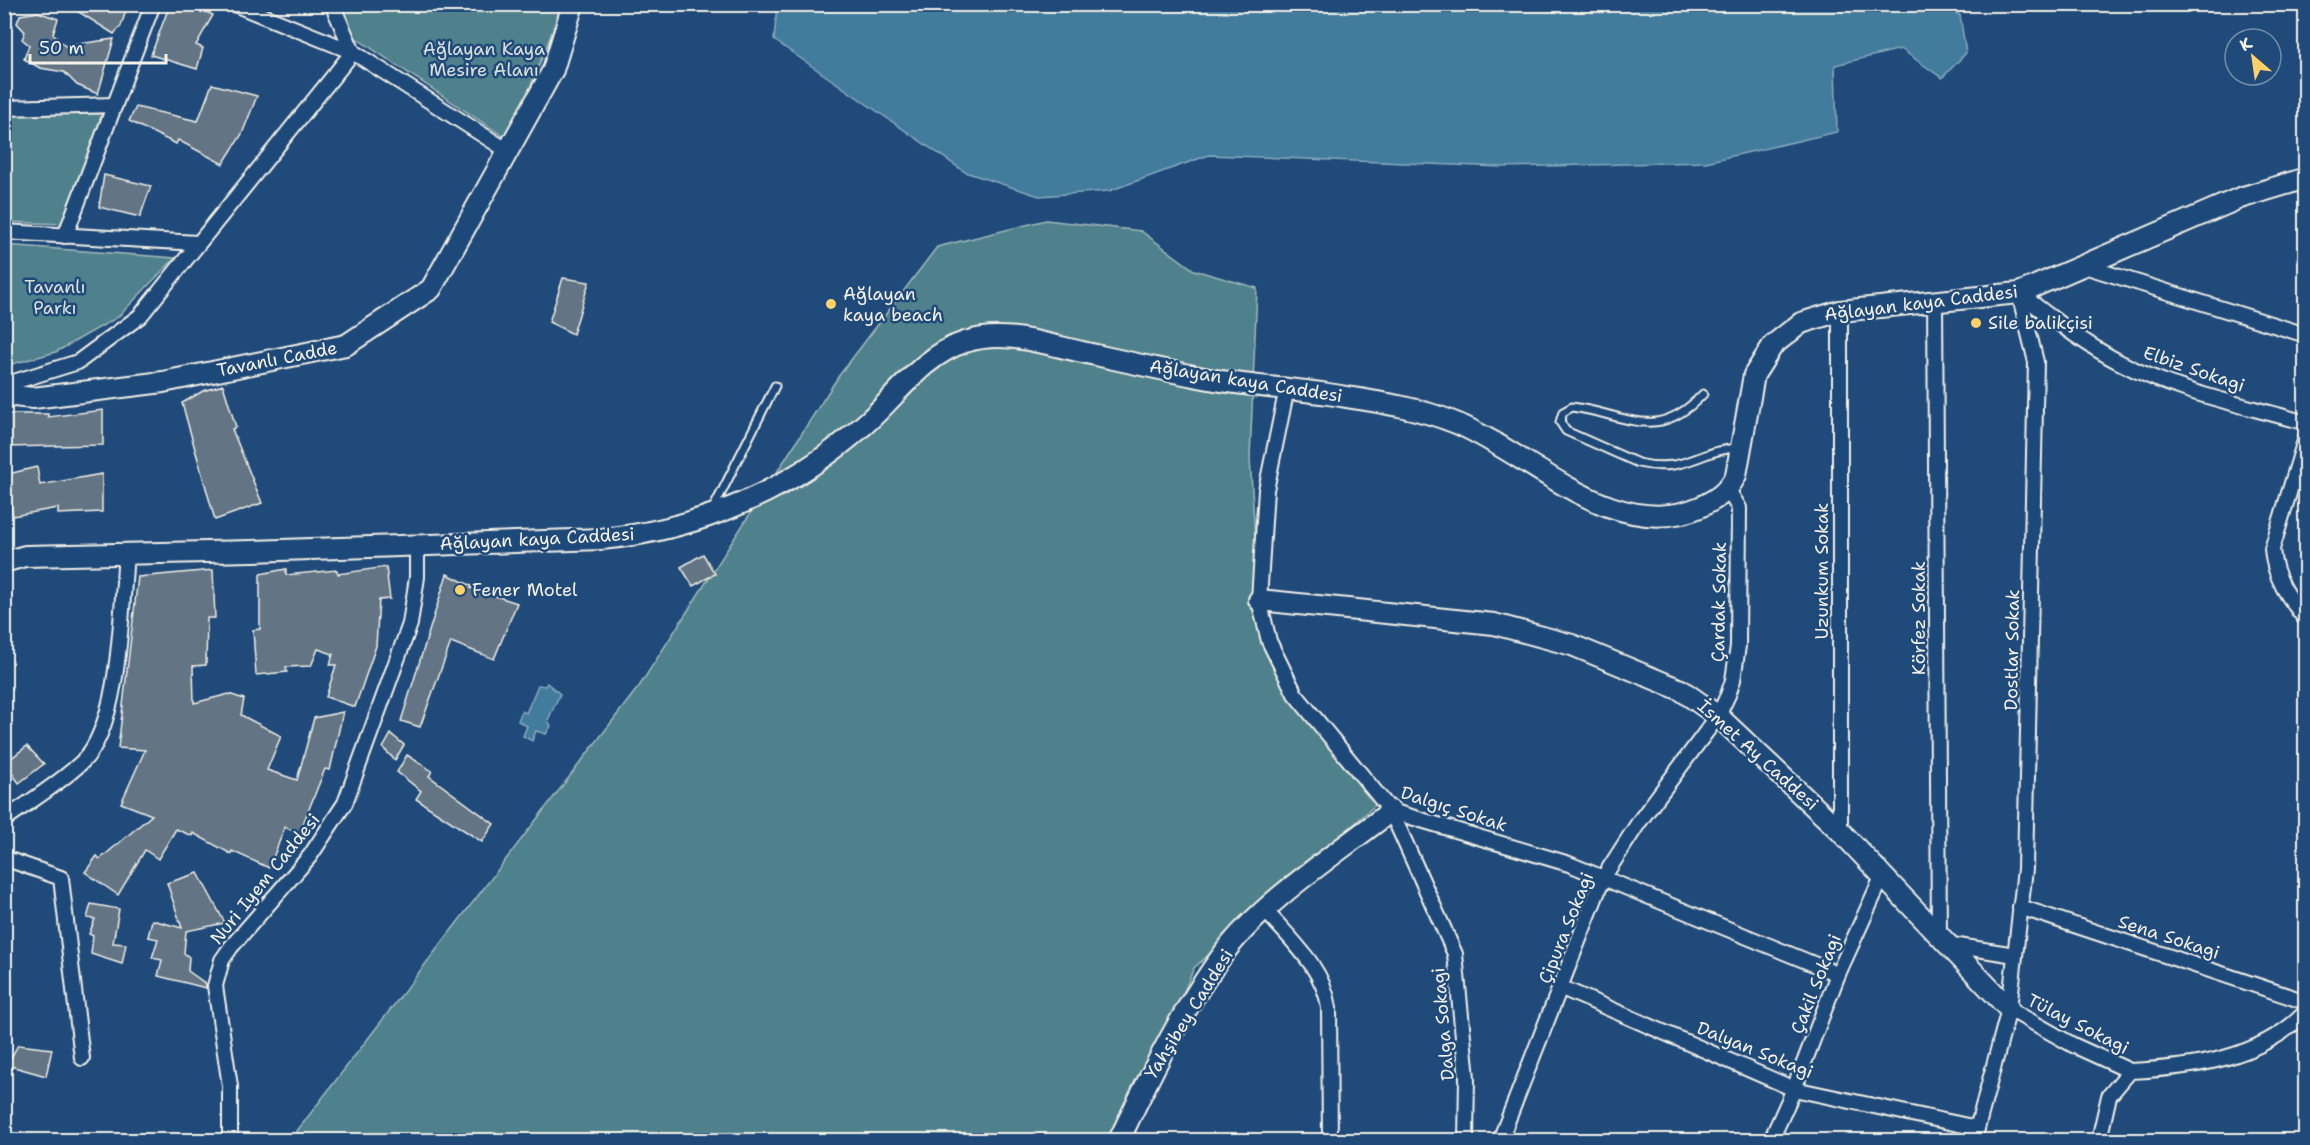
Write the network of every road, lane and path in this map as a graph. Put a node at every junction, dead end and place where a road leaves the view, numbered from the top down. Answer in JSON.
{"nodes":[{"id":1,"x":153,"y":4,"type":"edge"},
{"id":2,"x":234,"y":4,"type":"edge"},
{"id":3,"x":332,"y":4,"type":"edge"},
{"id":4,"x":573,"y":4,"type":"edge"},
{"id":5,"x":353,"y":52,"type":"junction"},
{"id":6,"x":115,"y":105,"type":"junction"},
{"id":7,"x":4,"y":108,"type":"edge"},
{"id":8,"x":508,"y":151,"type":"junction"},
{"id":9,"x":2306,"y":178,"type":"edge"},
{"id":10,"x":4,"y":232,"type":"edge"},
{"id":11,"x":65,"y":236,"type":"junction"},
{"id":12,"x":198,"y":243,"type":"junction"},
{"id":13,"x":2081,"y":265,"type":"junction"},
{"id":14,"x":2019,"y":293,"type":"junction"},
{"id":15,"x":1935,"y":300,"type":"junction"},
{"id":16,"x":1840,"y":311,"type":"junction"},
{"id":17,"x":2306,"y":335,"type":"edge"},
{"id":18,"x":4,"y":385,"type":"edge"},
{"id":19,"x":775,"y":386,"type":"dead end"},
{"id":20,"x":1287,"y":388,"type":"junction"},
{"id":21,"x":1703,"y":394,"type":"dead end"},
{"id":22,"x":4,"y":395,"type":"edge"},
{"id":23,"x":2306,"y":423,"type":"edge"},
{"id":24,"x":2306,"y":437,"type":"edge"},
{"id":25,"x":1741,"y":448,"type":"junction"},
{"id":26,"x":1728,"y":490,"type":"junction"},
{"id":27,"x":710,"y":515,"type":"junction"},
{"id":28,"x":417,"y":545,"type":"junction"},
{"id":29,"x":126,"y":554,"type":"junction"},
{"id":30,"x":4,"y":562,"type":"edge"},
{"id":31,"x":1259,"y":600,"type":"junction"},
{"id":32,"x":2306,"y":620,"type":"edge"},
{"id":33,"x":1718,"y":716,"type":"junction"},
{"id":34,"x":1391,"y":811,"type":"junction"},
{"id":35,"x":4,"y":820,"type":"edge"},
{"id":36,"x":1839,"y":831,"type":"junction"},
{"id":37,"x":4,"y":858,"type":"edge"},
{"id":38,"x":1883,"y":875,"type":"junction"},
{"id":39,"x":1604,"y":878,"type":"junction"},
{"id":40,"x":2020,"y":907,"type":"junction"},
{"id":41,"x":1265,"y":909,"type":"junction"},
{"id":42,"x":1942,"y":940,"type":"junction"},
{"id":43,"x":2015,"y":955,"type":"junction"},
{"id":44,"x":1838,"y":974,"type":"junction"},
{"id":45,"x":1562,"y":988,"type":"junction"},
{"id":46,"x":2306,"y":1002,"type":"edge"},
{"id":47,"x":2009,"y":1009,"type":"junction"},
{"id":48,"x":2306,"y":1012,"type":"edge"},
{"id":49,"x":82,"y":1058,"type":"dead end"},
{"id":50,"x":2130,"y":1071,"type":"junction"},
{"id":51,"x":1794,"y":1089,"type":"junction"},
{"id":52,"x":1976,"y":1134,"type":"edge"},
{"id":53,"x":230,"y":1140,"type":"edge"},
{"id":54,"x":1119,"y":1140,"type":"edge"},
{"id":55,"x":1330,"y":1140,"type":"edge"},
{"id":56,"x":1466,"y":1140,"type":"edge"},
{"id":57,"x":1500,"y":1140,"type":"edge"},
{"id":58,"x":1771,"y":1140,"type":"edge"},
{"id":59,"x":2098,"y":1140,"type":"edge"}],
"edges":[{"from":1,"to":6,"type":"street"},
{"from":2,"to":5,"type":"street"},
{"from":3,"to":5,"type":"street"},
{"from":4,"to":8,"type":"street","name":"Tavanlı Cadde"},
{"from":5,"to":8,"type":"street"},
{"from":5,"to":12,"type":"street"},
{"from":6,"to":7,"type":"street"},
{"from":6,"to":11,"type":"street"},
{"from":8,"to":22,"type":"street","name":"Tavanlı Cadde"},
{"from":9,"to":13,"type":"street","name":"Ağlayan kaya Caddesi"},
{"from":10,"to":11,"type":"street"},
{"from":11,"to":12,"type":"street"},
{"from":12,"to":18,"type":"street"},
{"from":13,"to":14,"type":"street","name":"Ağlayan kaya Caddesi"},
{"from":13,"to":17,"type":"street"},
{"from":14,"to":15,"type":"street","name":"Ağlayan kaya Caddesi"},
{"from":14,"to":23,"type":"street","name":"Elbiz Sokagi"},
{"from":14,"to":40,"type":"street","name":"Dostlar Sokak"},
{"from":15,"to":16,"type":"street","name":"Ağlayan kaya Caddesi"},
{"from":15,"to":42,"type":"street","name":"Körfez Sokak"},
{"from":16,"to":25,"type":"street","name":"Ağlayan kaya Caddesi"},
{"from":16,"to":36,"type":"street","name":"Uzunkum Sokak"},
{"from":19,"to":27,"type":"lane"},
{"from":20,"to":26,"type":"street","name":"Ağlayan kaya Caddesi"},
{"from":20,"to":27,"type":"street","name":"Ağlayan kaya Caddesi"},
{"from":20,"to":31,"type":"street","name":"Dalgıç Sokak"},
{"from":21,"to":25,"type":"lane"},
{"from":24,"to":32,"type":"street"},
{"from":25,"to":26,"type":"street","name":"Ağlayan kaya Caddesi"},
{"from":26,"to":33,"type":"street","name":"Çardak Sokak"},
{"from":27,"to":28,"type":"street","name":"Ağlayan kaya Caddesi"},
{"from":28,"to":29,"type":"street","name":"Ağlayan kaya Caddesi"},
{"from":28,"to":53,"type":"street","name":"Nuri Iyem Caddesi"},
{"from":29,"to":30,"type":"street","name":"Ağlayan kaya Caddesi"},
{"from":29,"to":35,"type":"street"},
{"from":31,"to":33,"type":"street","name":"İsmet Ay Caddesi"},
{"from":31,"to":34,"type":"street","name":"Dalgıç Sokak"},
{"from":33,"to":36,"type":"street","name":"İsmet Ay Caddesi"},
{"from":33,"to":39,"type":"street","name":"Çipura Sokagi"},
{"from":34,"to":39,"type":"street","name":"Dalgıç Sokak"},
{"from":34,"to":41,"type":"street","name":"Yahşibey Caddesi"},
{"from":34,"to":56,"type":"street","name":"Dalga Sokagi"},
{"from":36,"to":38,"type":"street","name":"İsmet Ay Caddesi"},
{"from":37,"to":49,"type":"street"},
{"from":38,"to":42,"type":"street","name":"İsmet Ay Caddesi"},
{"from":38,"to":44,"type":"street","name":"Çakil Sokagi"},
{"from":39,"to":44,"type":"street","name":"Dalgıç Sokak"},
{"from":39,"to":45,"type":"street","name":"Çipura Sokagi"},
{"from":40,"to":43,"type":"street","name":"Dostlar Sokak"},
{"from":40,"to":46,"type":"street","name":"Sena Sokagi"},
{"from":41,"to":54,"type":"street","name":"Yahşibey Caddesi"},
{"from":41,"to":55,"type":"street"},
{"from":42,"to":43,"type":"street"},
{"from":42,"to":47,"type":"street","name":"İsmet Ay Caddesi"},
{"from":43,"to":47,"type":"street","name":"Dostlar Sokak"},
{"from":44,"to":51,"type":"street","name":"Çakil Sokagi"},
{"from":45,"to":51,"type":"street","name":"Dalyan Sokagi"},
{"from":45,"to":57,"type":"street","name":"Çipura Sokagi"},
{"from":47,"to":50,"type":"street","name":"Tülay Sokagi"},
{"from":47,"to":52,"type":"street","name":"Dostlar Sokak"},
{"from":48,"to":50,"type":"street"},
{"from":50,"to":59,"type":"street"},
{"from":51,"to":52,"type":"street","name":"Dalyan Sokagi"},
{"from":51,"to":58,"type":"street","name":"Çakil Sokagi"}]}
